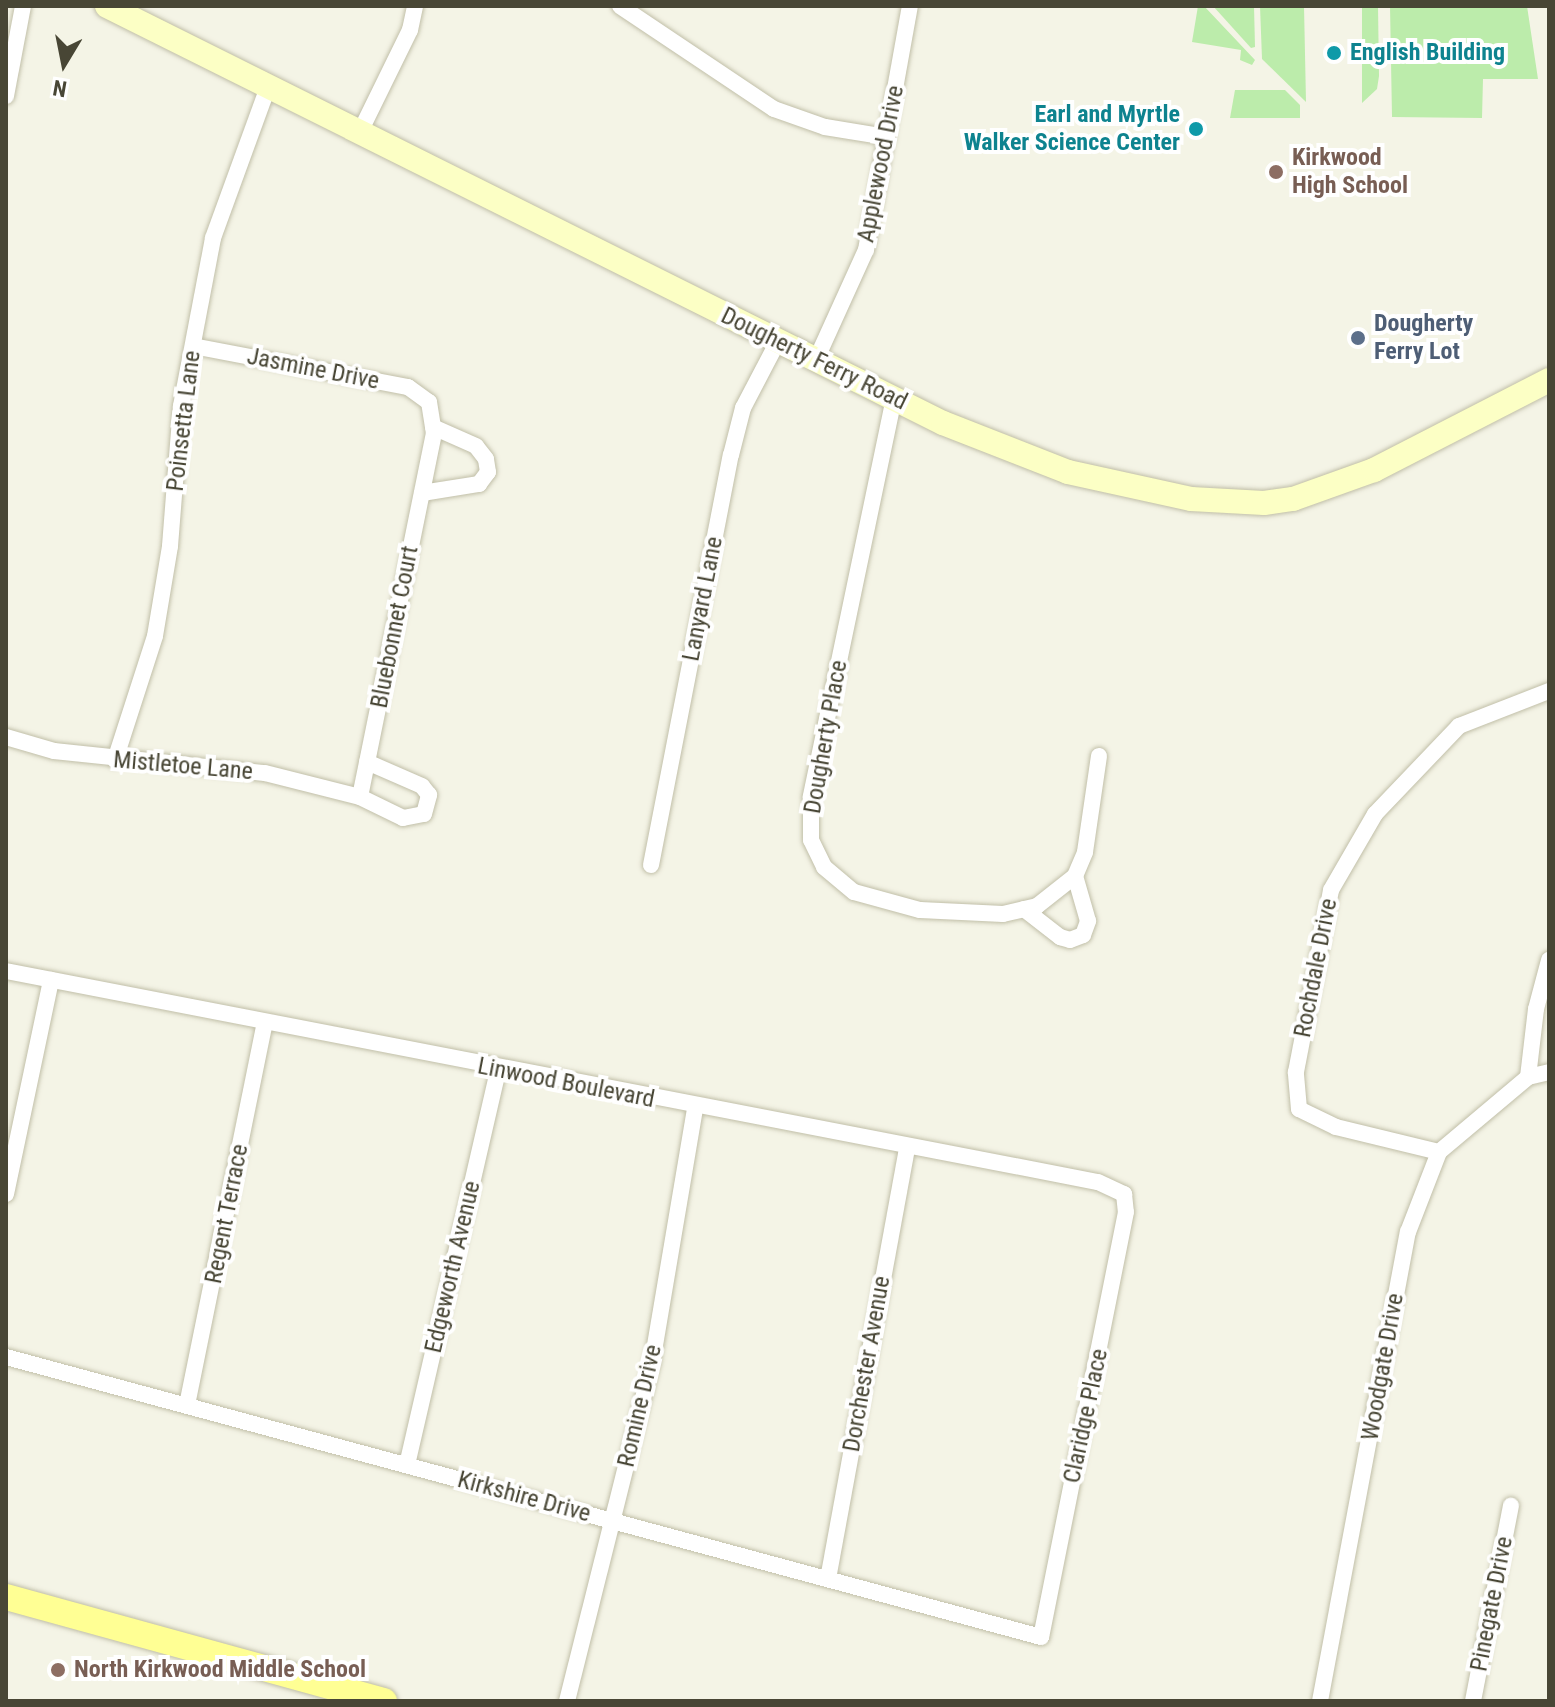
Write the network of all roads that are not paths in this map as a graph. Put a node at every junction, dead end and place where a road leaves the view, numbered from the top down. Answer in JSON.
{"nodes":[{"id":1,"x":23,"y":6,"type":"edge"},
{"id":2,"x":107,"y":6,"type":"edge"},
{"id":3,"x":415,"y":6,"type":"edge"},
{"id":4,"x":910,"y":6,"type":"edge"},
{"id":5,"x":626,"y":7,"type":"edge"},
{"id":6,"x":268,"y":87,"type":"junction"},
{"id":7,"x":6,"y":96,"type":"edge"},
{"id":8,"x":360,"y":132,"type":"junction"},
{"id":9,"x":887,"y":137,"type":"junction"},
{"id":10,"x":778,"y":341,"type":"junction"},
{"id":11,"x":193,"y":346,"type":"junction"},
{"id":12,"x":816,"y":360,"type":"junction"},
{"id":13,"x":1549,"y":380,"type":"edge"},
{"id":14,"x":894,"y":398,"type":"junction"},
{"id":15,"x":429,"y":402,"type":"joint"},
{"id":16,"x":433,"y":427,"type":"junction"},
{"id":17,"x":422,"y":493,"type":"junction"},
{"id":18,"x":1549,"y":691,"type":"edge"},
{"id":19,"x":6,"y":737,"type":"edge"},
{"id":20,"x":1099,"y":756,"type":"dead end"},
{"id":21,"x":115,"y":760,"type":"junction"},
{"id":22,"x":367,"y":762,"type":"junction"},
{"id":23,"x":360,"y":797,"type":"junction"},
{"id":24,"x":651,"y":865,"type":"dead end"},
{"id":25,"x":1075,"y":876,"type":"junction"},
{"id":26,"x":1024,"y":909,"type":"junction"},
{"id":27,"x":1549,"y":960,"type":"edge"},
{"id":28,"x":6,"y":971,"type":"edge"},
{"id":29,"x":51,"y":980,"type":"junction"},
{"id":30,"x":265,"y":1023,"type":"junction"},
{"id":31,"x":498,"y":1070,"type":"junction"},
{"id":32,"x":1549,"y":1072,"type":"edge"},
{"id":33,"x":1528,"y":1077,"type":"junction"},
{"id":34,"x":695,"y":1108,"type":"junction"},
{"id":35,"x":907,"y":1149,"type":"junction"},
{"id":36,"x":1439,"y":1152,"type":"junction"},
{"id":37,"x":6,"y":1194,"type":"edge"},
{"id":38,"x":1124,"y":1194,"type":"joint"},
{"id":39,"x":6,"y":1357,"type":"edge"},
{"id":40,"x":187,"y":1405,"type":"junction"},
{"id":41,"x":407,"y":1465,"type":"junction"},
{"id":42,"x":1511,"y":1506,"type":"dead end"},
{"id":43,"x":611,"y":1521,"type":"junction"},
{"id":44,"x":828,"y":1579,"type":"junction"},
{"id":45,"x":6,"y":1597,"type":"edge"},
{"id":46,"x":1041,"y":1637,"type":"joint"},
{"id":47,"x":384,"y":1701,"type":"edge"},
{"id":48,"x":567,"y":1701,"type":"edge"},
{"id":49,"x":1320,"y":1701,"type":"edge"},
{"id":50,"x":1473,"y":1701,"type":"edge"}],
"edges":[{"from":1,"to":7,"type":"street"},
{"from":2,"to":6,"type":"main road","name":"Dougherty Ferry Road"},
{"from":3,"to":8,"type":"street"},
{"from":4,"to":9,"type":"street","name":"Applewood Drive"},
{"from":5,"to":9,"type":"street"},
{"from":6,"to":8,"type":"main road","name":"Dougherty Ferry Road"},
{"from":6,"to":11,"type":"street","name":"Poinsetta Lane"},
{"from":8,"to":10,"type":"main road","name":"Dougherty Ferry Road"},
{"from":9,"to":12,"type":"street","name":"Applewood Drive"},
{"from":10,"to":12,"type":"main road","name":"Dougherty Ferry Road"},
{"from":10,"to":24,"type":"street","name":"Lanyard Lane"},
{"from":11,"to":15,"type":"street","name":"Jasmine Drive"},
{"from":11,"to":21,"type":"street","name":"Poinsetta Lane"},
{"from":12,"to":14,"type":"main road","name":"Dougherty Ferry Road"},
{"from":13,"to":14,"type":"main road","name":"Dougherty Ferry Road"},
{"from":14,"to":26,"type":"street","name":"Dougherty Place"},
{"from":15,"to":16,"type":"street","name":"Bluebonnet Court"},
{"from":16,"to":17,"type":"street","name":"Bluebonnet Court"},
{"from":16,"to":17,"type":"street"},
{"from":17,"to":22,"type":"street","name":"Bluebonnet Court"},
{"from":18,"to":36,"type":"street","name":"Rochdale Drive"},
{"from":19,"to":21,"type":"street","name":"Mistletoe Lane"},
{"from":20,"to":25,"type":"street"},
{"from":21,"to":23,"type":"street","name":"Mistletoe Lane"},
{"from":22,"to":23,"type":"street","name":"Bluebonnet Court"},
{"from":22,"to":23,"type":"street"},
{"from":25,"to":26,"type":"street","name":"Dougherty Place"},
{"from":25,"to":26,"type":"street"},
{"from":27,"to":33,"type":"street"},
{"from":28,"to":29,"type":"street","name":"Linwood Boulevard"},
{"from":29,"to":30,"type":"street","name":"Linwood Boulevard"},
{"from":29,"to":37,"type":"street"},
{"from":30,"to":31,"type":"street","name":"Linwood Boulevard"},
{"from":30,"to":40,"type":"street","name":"Regent Terrace"},
{"from":31,"to":34,"type":"street","name":"Linwood Boulevard"},
{"from":31,"to":41,"type":"street","name":"Edgeworth Avenue"},
{"from":32,"to":33,"type":"street"},
{"from":33,"to":36,"type":"street","name":"Woodgate Drive"},
{"from":34,"to":35,"type":"street","name":"Linwood Boulevard"},
{"from":34,"to":43,"type":"street","name":"Romine Drive"},
{"from":35,"to":38,"type":"street","name":"Linwood Boulevard"},
{"from":35,"to":44,"type":"street","name":"Dorchester Avenue"},
{"from":36,"to":49,"type":"street","name":"Woodgate Drive"},
{"from":38,"to":46,"type":"street","name":"Claridge Place"},
{"from":39,"to":40,"type":"street","name":"Kirkshire Drive"},
{"from":40,"to":41,"type":"street","name":"Kirkshire Drive"},
{"from":41,"to":43,"type":"street","name":"Kirkshire Drive"},
{"from":42,"to":50,"type":"street","name":"Pinegate Drive"},
{"from":43,"to":44,"type":"street","name":"Kirkshire Drive"},
{"from":43,"to":48,"type":"street","name":"Romine Drive"},
{"from":44,"to":46,"type":"street","name":"Kirkshire Drive"},
{"from":45,"to":47,"type":"main road"}]}
